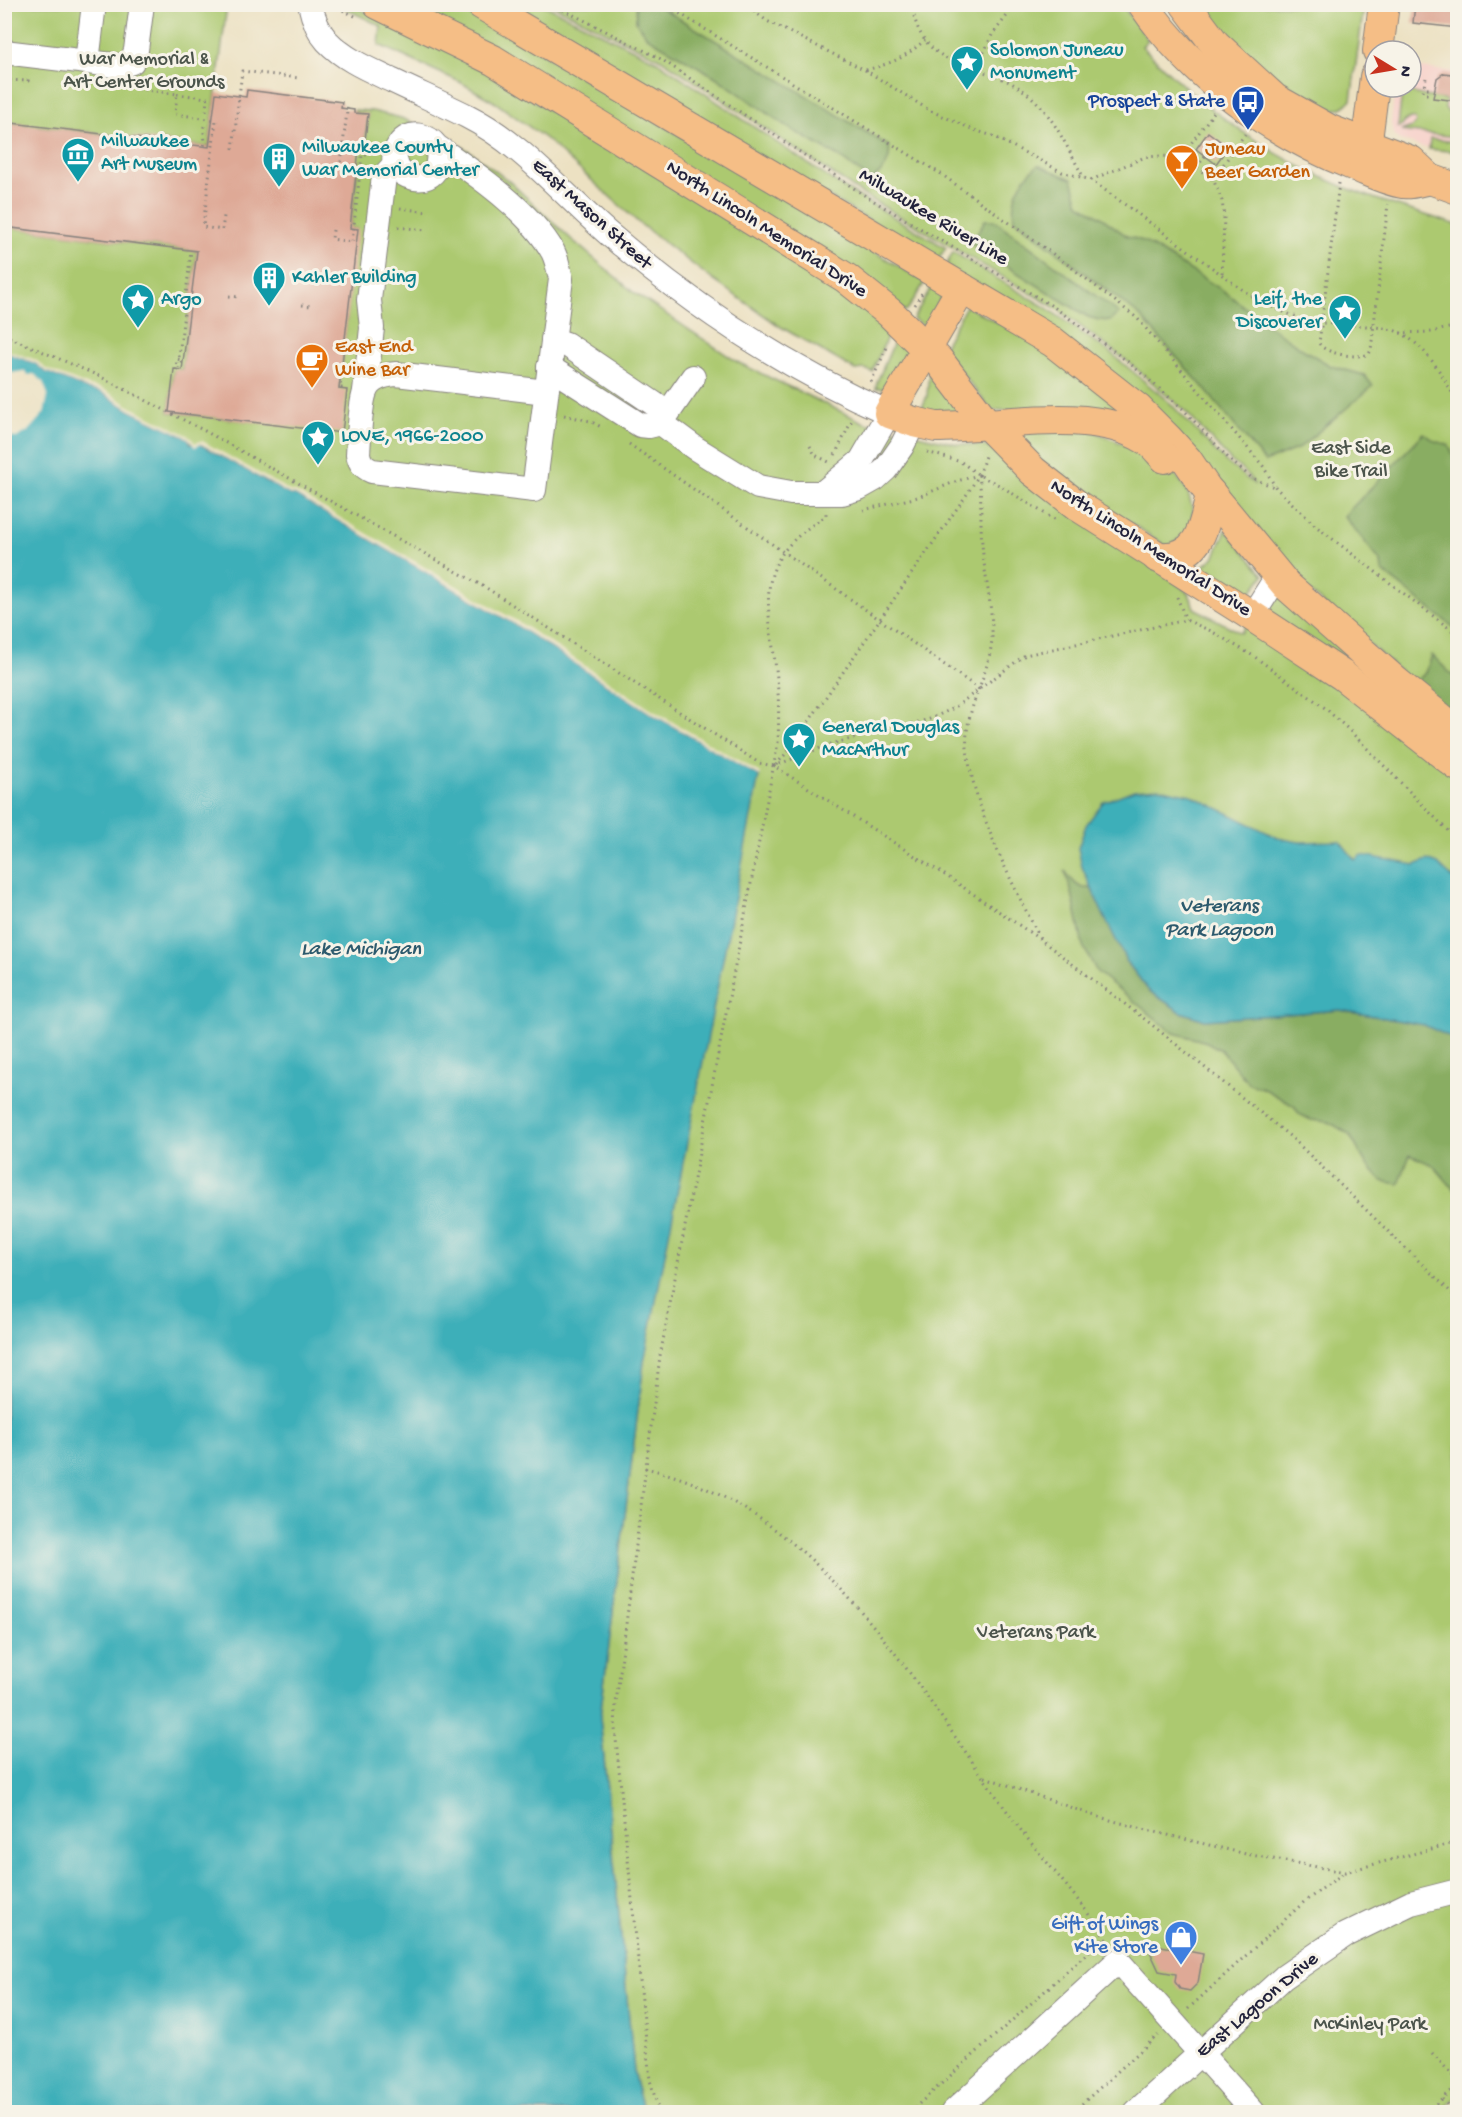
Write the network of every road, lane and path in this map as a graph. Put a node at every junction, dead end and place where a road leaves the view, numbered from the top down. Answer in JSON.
{"nodes":[{"id":1,"x":94,"y":4,"type":"edge"},
{"id":2,"x":142,"y":4,"type":"edge"},
{"id":3,"x":378,"y":4,"type":"edge"},
{"id":4,"x":481,"y":4,"type":"edge"},
{"id":5,"x":552,"y":4,"type":"edge"},
{"id":6,"x":664,"y":4,"type":"edge"},
{"id":7,"x":744,"y":4,"type":"edge"},
{"id":8,"x":755,"y":4,"type":"edge"},
{"id":9,"x":912,"y":4,"type":"edge"},
{"id":10,"x":1016,"y":4,"type":"edge"},
{"id":11,"x":1143,"y":4,"type":"edge"},
{"id":12,"x":1185,"y":4,"type":"edge"},
{"id":13,"x":1384,"y":4,"type":"edge"},
{"id":14,"x":310,"y":6,"type":"edge"},
{"id":15,"x":760,"y":15,"type":"junction"},
{"id":16,"x":1380,"y":39,"type":"edge"},
{"id":17,"x":925,"y":40,"type":"junction"},
{"id":18,"x":4,"y":52,"type":"edge"},
{"id":19,"x":87,"y":62,"type":"junction"},
{"id":20,"x":976,"y":69,"type":"junction"},
{"id":21,"x":865,"y":70,"type":"junction"},
{"id":22,"x":29,"y":75,"type":"dead end"},
{"id":23,"x":299,"y":78,"type":"dead end"},
{"id":24,"x":1426,"y":78,"type":"dead end"},
{"id":25,"x":4,"y":80,"type":"edge"},
{"id":26,"x":138,"y":89,"type":"dead end"},
{"id":27,"x":1431,"y":92,"type":"dead end"},
{"id":28,"x":177,"y":94,"type":"junction"},
{"id":29,"x":1370,"y":99,"type":"edge"},
{"id":30,"x":348,"y":104,"type":"dead end"},
{"id":31,"x":1216,"y":110,"type":"dead end"},
{"id":32,"x":206,"y":112,"type":"dead end"},
{"id":33,"x":204,"y":126,"type":"dead end"},
{"id":34,"x":1246,"y":131,"type":"dead end"},
{"id":35,"x":204,"y":146,"type":"dead end"},
{"id":36,"x":232,"y":149,"type":"dead end"},
{"id":37,"x":369,"y":155,"type":"dead end"},
{"id":38,"x":1205,"y":156,"type":"dead end"},
{"id":39,"x":1181,"y":157,"type":"junction"},
{"id":40,"x":341,"y":162,"type":"dead end"},
{"id":41,"x":1356,"y":165,"type":"junction"},
{"id":42,"x":1197,"y":168,"type":"junction"},
{"id":43,"x":1084,"y":178,"type":"junction"},
{"id":44,"x":1213,"y":179,"type":"junction"},
{"id":45,"x":1091,"y":180,"type":"junction"},
{"id":46,"x":1449,"y":184,"type":"edge"},
{"id":47,"x":1389,"y":199,"type":"dead end"},
{"id":48,"x":428,"y":212,"type":"dead end"},
{"id":49,"x":379,"y":215,"type":"junction"},
{"id":50,"x":224,"y":216,"type":"dead end"},
{"id":51,"x":333,"y":230,"type":"dead end"},
{"id":52,"x":426,"y":230,"type":"dead end"},
{"id":53,"x":191,"y":250,"type":"dead end"},
{"id":54,"x":1221,"y":274,"type":"junction"},
{"id":55,"x":962,"y":288,"type":"junction"},
{"id":56,"x":925,"y":290,"type":"dead end"},
{"id":57,"x":229,"y":296,"type":"dead end"},
{"id":58,"x":240,"y":297,"type":"dead end"},
{"id":59,"x":302,"y":305,"type":"dead end"},
{"id":60,"x":311,"y":306,"type":"dead end"},
{"id":61,"x":914,"y":306,"type":"dead end"},
{"id":62,"x":1321,"y":322,"type":"junction"},
{"id":63,"x":1458,"y":326,"type":"edge"},
{"id":64,"x":1375,"y":328,"type":"junction"},
{"id":65,"x":1400,"y":333,"type":"junction"},
{"id":66,"x":4,"y":335,"type":"edge"},
{"id":67,"x":891,"y":339,"type":"dead end"},
{"id":68,"x":553,"y":340,"type":"junction"},
{"id":69,"x":926,"y":348,"type":"junction"},
{"id":70,"x":179,"y":357,"type":"dead end"},
{"id":71,"x":549,"y":368,"type":"junction"},
{"id":72,"x":693,"y":377,"type":"dead end"},
{"id":73,"x":870,"y":385,"type":"dead end"},
{"id":74,"x":348,"y":386,"type":"junction"},
{"id":75,"x":546,"y":392,"type":"junction"},
{"id":76,"x":1458,"y":404,"type":"edge"},
{"id":77,"x":558,"y":414,"type":"dead end"},
{"id":78,"x":901,"y":418,"type":"junction"},
{"id":79,"x":852,"y":420,"type":"dead end"},
{"id":80,"x":661,"y":423,"type":"junction"},
{"id":81,"x":606,"y":430,"type":"dead end"},
{"id":82,"x":987,"y":436,"type":"junction"},
{"id":83,"x":624,"y":440,"type":"dead end"},
{"id":84,"x":810,"y":446,"type":"dead end"},
{"id":85,"x":927,"y":452,"type":"dead end"},
{"id":86,"x":831,"y":463,"type":"junction"},
{"id":87,"x":979,"y":476,"type":"junction"},
{"id":88,"x":999,"y":485,"type":"dead end"},
{"id":89,"x":1276,"y":488,"type":"junction"},
{"id":90,"x":826,"y":489,"type":"junction"},
{"id":91,"x":1208,"y":491,"type":"junction"},
{"id":92,"x":855,"y":512,"type":"dead end"},
{"id":93,"x":836,"y":515,"type":"dead end"},
{"id":94,"x":826,"y":516,"type":"junction"},
{"id":95,"x":783,"y":552,"type":"junction"},
{"id":96,"x":1157,"y":556,"type":"junction"},
{"id":97,"x":1278,"y":575,"type":"junction"},
{"id":98,"x":1252,"y":616,"type":"junction"},
{"id":99,"x":880,"y":619,"type":"junction"},
{"id":100,"x":1458,"y":635,"type":"edge"},
{"id":101,"x":979,"y":689,"type":"junction"},
{"id":102,"x":1458,"y":732,"type":"edge"},
{"id":103,"x":774,"y":766,"type":"junction"},
{"id":104,"x":1458,"y":766,"type":"edge"},
{"id":105,"x":1458,"y":841,"type":"edge"},
{"id":106,"x":1041,"y":940,"type":"junction"},
{"id":107,"x":1458,"y":1299,"type":"edge"},
{"id":108,"x":645,"y":1468,"type":"junction"},
{"id":109,"x":983,"y":1776,"type":"junction"},
{"id":110,"x":1458,"y":1842,"type":"edge"},
{"id":111,"x":1345,"y":1872,"type":"junction"},
{"id":112,"x":1458,"y":1891,"type":"edge"},
{"id":113,"x":1173,"y":2022,"type":"junction"},
{"id":114,"x":1201,"y":2053,"type":"junction"},
{"id":115,"x":1432,"y":2053,"type":"dead end"},
{"id":116,"x":1458,"y":2083,"type":"edge"},
{"id":117,"x":1442,"y":2098,"type":"junction"},
{"id":118,"x":1458,"y":2107,"type":"edge"},
{"id":119,"x":659,"y":2112,"type":"edge"},
{"id":120,"x":910,"y":2112,"type":"edge"},
{"id":121,"x":953,"y":2112,"type":"edge"},
{"id":122,"x":1073,"y":2112,"type":"edge"},
{"id":123,"x":1136,"y":2112,"type":"edge"},
{"id":124,"x":1253,"y":2112,"type":"edge"},
{"id":125,"x":1427,"y":2112,"type":"edge"}],
"edges":[{"from":1,"to":19,"type":"street"},
{"from":2,"to":19,"type":"street"},
{"from":3,"to":69,"type":"main road","name":"North Lincoln Memorial Drive"},
{"from":4,"to":55,"type":"main road"},
{"from":5,"to":89,"type":"path","name":"Milwaukee River Line"},
{"from":6,"to":89,"type":"path","name":"Milwaukee River Line"},
{"from":7,"to":15,"type":"path"},
{"from":8,"to":15,"type":"path"},
{"from":9,"to":17,"type":"path"},
{"from":10,"to":20,"type":"path"},
{"from":11,"to":41,"type":"main road"},
{"from":12,"to":41,"type":"main road"},
{"from":13,"to":16,"type":"main road"},
{"from":14,"to":78,"type":"street","name":"East Mason Street"},
{"from":15,"to":21,"type":"path"},
{"from":17,"to":20,"type":"path"},
{"from":17,"to":21,"type":"path"},
{"from":18,"to":19,"type":"street"},
{"from":20,"to":43,"type":"path"},
{"from":21,"to":43,"type":"path"},
{"from":22,"to":25,"type":"path"},
{"from":23,"to":36,"type":"path"},
{"from":24,"to":27,"type":"path"},
{"from":26,"to":28,"type":"path"},
{"from":28,"to":32,"type":"path"},
{"from":28,"to":50,"type":"path"},
{"from":29,"to":41,"type":"main road"},
{"from":30,"to":40,"type":"path"},
{"from":31,"to":39,"type":"path"},
{"from":33,"to":35,"type":"path"},
{"from":34,"to":44,"type":"path"},
{"from":37,"to":51,"type":"path"},
{"from":38,"to":42,"type":"path"},
{"from":39,"to":42,"type":"path"},
{"from":39,"to":45,"type":"path"},
{"from":41,"to":46,"type":"main road"},
{"from":41,"to":62,"type":"path"},
{"from":42,"to":44,"type":"path"},
{"from":43,"to":45,"type":"path"},
{"from":44,"to":54,"type":"path"},
{"from":45,"to":54,"type":"path"},
{"from":47,"to":64,"type":"path"},
{"from":48,"to":49,"type":"path"},
{"from":49,"to":52,"type":"path"},
{"from":49,"to":68,"type":"street"},
{"from":49,"to":74,"type":"street"},
{"from":53,"to":70,"type":"path"},
{"from":54,"to":62,"type":"path"},
{"from":55,"to":69,"type":"main road"},
{"from":55,"to":91,"type":"main road"},
{"from":56,"to":61,"type":"path"},
{"from":57,"to":58,"type":"path"},
{"from":59,"to":60,"type":"path"},
{"from":62,"to":64,"type":"path"},
{"from":62,"to":64,"type":"path"},
{"from":63,"to":65,"type":"path"},
{"from":64,"to":65,"type":"path"},
{"from":65,"to":76,"type":"path"},
{"from":66,"to":103,"type":"path"},
{"from":67,"to":73,"type":"path"},
{"from":68,"to":71,"type":"street"},
{"from":68,"to":80,"type":"street"},
{"from":69,"to":78,"type":"main road"},
{"from":69,"to":82,"type":"main road","name":"North Lincoln Memorial Drive"},
{"from":71,"to":75,"type":"street"},
{"from":71,"to":80,"type":"street"},
{"from":72,"to":80,"type":"street"},
{"from":74,"to":74,"type":"path","bridge":true},
{"from":74,"to":75,"type":"street"},
{"from":74,"to":75,"type":"street"},
{"from":77,"to":81,"type":"path"},
{"from":78,"to":82,"type":"main road"},
{"from":78,"to":90,"type":"street"},
{"from":79,"to":86,"type":"path"},
{"from":80,"to":90,"type":"street"},
{"from":82,"to":87,"type":"path"},
{"from":82,"to":91,"type":"main road"},
{"from":82,"to":96,"type":"main road","name":"North Lincoln Memorial Drive"},
{"from":83,"to":95,"type":"path"},
{"from":84,"to":86,"type":"path"},
{"from":85,"to":87,"type":"path"},
{"from":86,"to":90,"type":"path"},
{"from":87,"to":88,"type":"path"},
{"from":87,"to":92,"type":"path"},
{"from":87,"to":99,"type":"path"},
{"from":87,"to":101,"type":"path"},
{"from":89,"to":100,"type":"path","name":"Milwaukee River Line"},
{"from":90,"to":94,"type":"path"},
{"from":91,"to":96,"type":"main road"},
{"from":91,"to":97,"type":"main road"},
{"from":93,"to":94,"type":"path"},
{"from":94,"to":95,"type":"path"},
{"from":95,"to":99,"type":"path"},
{"from":95,"to":103,"type":"path"},
{"from":96,"to":98,"type":"main road","name":"North Lincoln Memorial Drive"},
{"from":97,"to":98,"type":"street"},
{"from":97,"to":102,"type":"main road"},
{"from":98,"to":104,"type":"main road","name":"North Lincoln Memorial Drive"},
{"from":99,"to":101,"type":"path"},
{"from":99,"to":103,"type":"path"},
{"from":101,"to":103,"type":"path"},
{"from":101,"to":105,"type":"path"},
{"from":101,"to":106,"type":"path"},
{"from":103,"to":106,"type":"path"},
{"from":103,"to":108,"type":"path"},
{"from":106,"to":107,"type":"path"},
{"from":108,"to":109,"type":"path"},
{"from":108,"to":119,"type":"path"},
{"from":109,"to":111,"type":"path"},
{"from":109,"to":120,"type":"path"},
{"from":110,"to":111,"type":"path"},
{"from":111,"to":113,"type":"path"},
{"from":112,"to":114,"type":"street","name":"East Lagoon Drive"},
{"from":113,"to":114,"type":"street"},
{"from":113,"to":121,"type":"street"},
{"from":113,"to":122,"type":"path"},
{"from":114,"to":123,"type":"street","name":"East Lagoon Drive"},
{"from":114,"to":124,"type":"street"},
{"from":115,"to":116,"type":"path"},
{"from":116,"to":117,"type":"path"},
{"from":117,"to":118,"type":"path"},
{"from":117,"to":125,"type":"path"}]}
